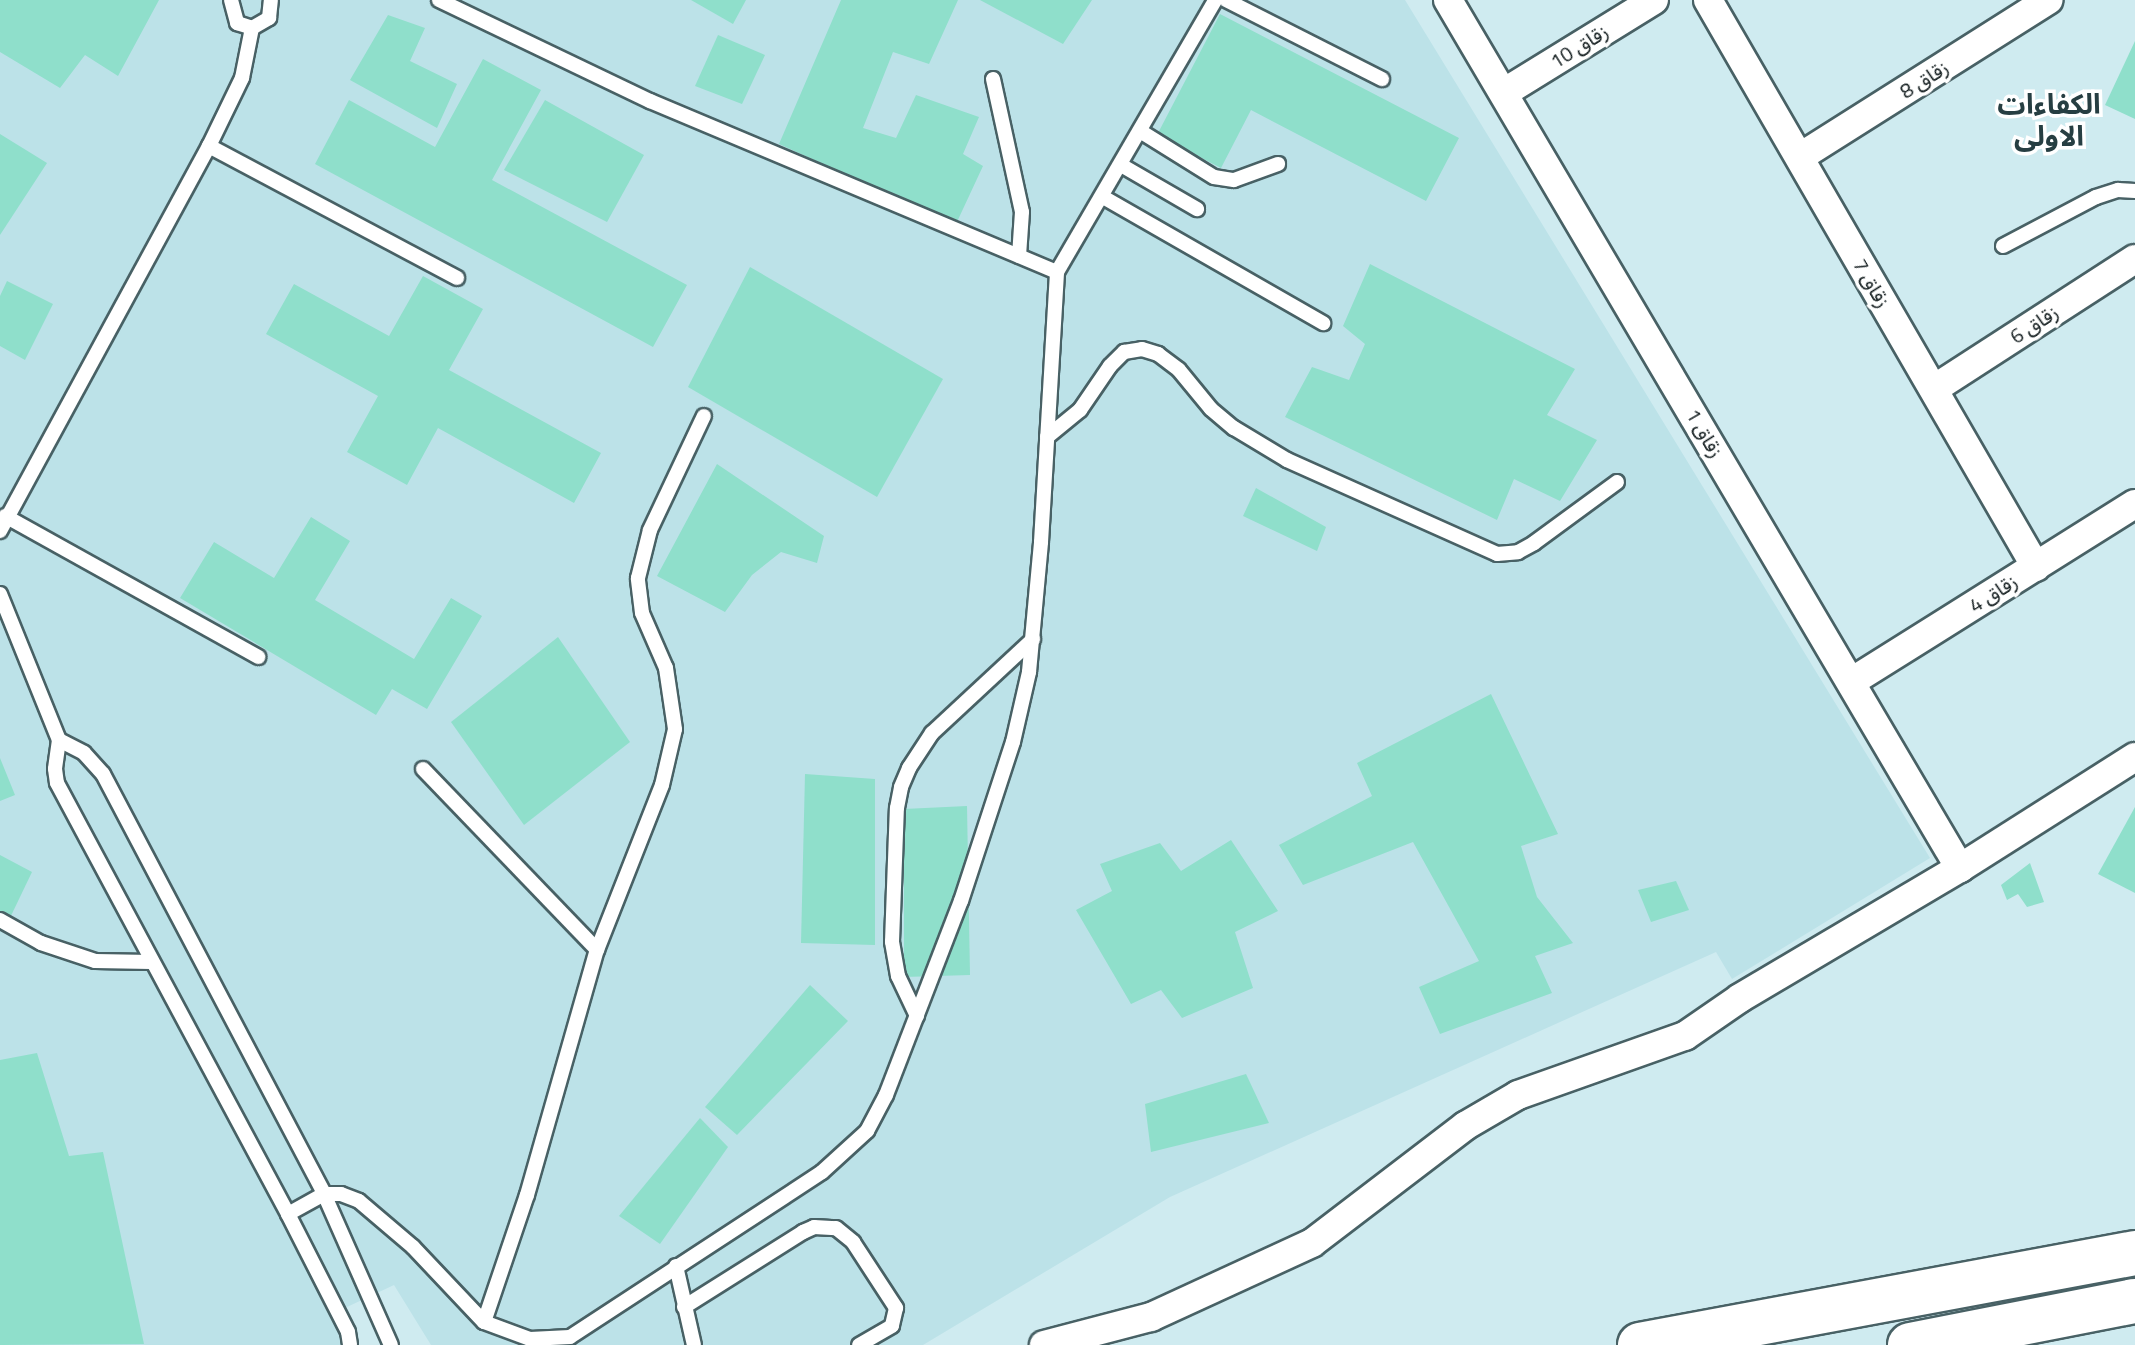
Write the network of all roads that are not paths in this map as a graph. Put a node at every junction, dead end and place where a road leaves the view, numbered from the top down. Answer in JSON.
{"nodes":[{"id":1,"x":231,"y":0,"type":"edge"},
{"id":2,"x":271,"y":0,"type":"edge"},
{"id":3,"x":439,"y":0,"type":"edge"},
{"id":4,"x":1215,"y":0,"type":"edge"},
{"id":5,"x":1226,"y":0,"type":"edge"},
{"id":6,"x":1448,"y":0,"type":"edge"},
{"id":7,"x":1654,"y":0,"type":"edge"},
{"id":8,"x":1708,"y":0,"type":"edge"},
{"id":9,"x":2048,"y":0,"type":"edge"},
{"id":10,"x":252,"y":28,"type":"junction"},
{"id":11,"x":993,"y":79,"type":"dead end"},
{"id":12,"x":1382,"y":79,"type":"dead end"},
{"id":13,"x":1505,"y":92,"type":"junction"},
{"id":14,"x":1140,"y":131,"type":"junction"},
{"id":15,"x":209,"y":146,"type":"junction"},
{"id":16,"x":1800,"y":157,"type":"junction"},
{"id":17,"x":1278,"y":164,"type":"dead end"},
{"id":18,"x":1121,"y":165,"type":"junction"},
{"id":19,"x":2135,"y":191,"type":"edge"},
{"id":20,"x":1103,"y":197,"type":"junction"},
{"id":21,"x":1197,"y":209,"type":"dead end"},
{"id":22,"x":2003,"y":246,"type":"dead end"},
{"id":23,"x":1019,"y":256,"type":"junction"},
{"id":24,"x":2135,"y":259,"type":"edge"},
{"id":25,"x":1057,"y":272,"type":"junction"},
{"id":26,"x":457,"y":278,"type":"dead end"},
{"id":27,"x":1323,"y":323,"type":"dead end"},
{"id":28,"x":1934,"y":389,"type":"junction"},
{"id":29,"x":704,"y":416,"type":"dead end"},
{"id":30,"x":1047,"y":437,"type":"junction"},
{"id":31,"x":1617,"y":482,"type":"dead end"},
{"id":32,"x":2135,"y":504,"type":"edge"},
{"id":33,"x":5,"y":516,"type":"junction"},
{"id":34,"x":0,"y":531,"type":"edge"},
{"id":35,"x":2036,"y":567,"type":"junction"},
{"id":36,"x":0,"y":594,"type":"edge"},
{"id":37,"x":1033,"y":639,"type":"junction"},
{"id":38,"x":258,"y":657,"type":"dead end"},
{"id":39,"x":1851,"y":682,"type":"junction"},
{"id":40,"x":59,"y":740,"type":"junction"},
{"id":41,"x":2135,"y":757,"type":"edge"},
{"id":42,"x":423,"y":769,"type":"dead end"},
{"id":43,"x":1960,"y":868,"type":"junction"},
{"id":44,"x":0,"y":920,"type":"edge"},
{"id":45,"x":597,"y":950,"type":"junction"},
{"id":46,"x":151,"y":962,"type":"junction"},
{"id":47,"x":917,"y":1016,"type":"junction"},
{"id":48,"x":324,"y":1194,"type":"junction"},
{"id":49,"x":288,"y":1214,"type":"junction"},
{"id":50,"x":2135,"y":1253,"type":"edge"},
{"id":51,"x":676,"y":1266,"type":"junction"},
{"id":52,"x":2135,"y":1301,"type":"edge"},
{"id":53,"x":684,"y":1307,"type":"junction"},
{"id":54,"x":484,"y":1322,"type":"junction"},
{"id":55,"x":350,"y":1345,"type":"edge"},
{"id":56,"x":390,"y":1345,"type":"edge"},
{"id":57,"x":694,"y":1345,"type":"edge"},
{"id":58,"x":859,"y":1345,"type":"edge"},
{"id":59,"x":1044,"y":1345,"type":"edge"},
{"id":60,"x":1640,"y":1345,"type":"edge"},
{"id":61,"x":1910,"y":1345,"type":"edge"}],
"edges":[{"from":1,"to":10,"type":"lane"},
{"from":2,"to":10,"type":"lane"},
{"from":3,"to":23,"type":"lane"},
{"from":4,"to":14,"type":"lane"},
{"from":5,"to":12,"type":"lane"},
{"from":6,"to":13,"type":"street","name":"زقاق 1"},
{"from":7,"to":13,"type":"street","name":"زقاق 10"},
{"from":8,"to":16,"type":"street","name":"زقاق 7"},
{"from":9,"to":16,"type":"street","name":"زقاق 8"},
{"from":10,"to":15,"type":"lane"},
{"from":11,"to":23,"type":"lane"},
{"from":13,"to":39,"type":"street","name":"زقاق 1"},
{"from":14,"to":17,"type":"lane"},
{"from":14,"to":18,"type":"lane"},
{"from":15,"to":26,"type":"lane"},
{"from":15,"to":33,"type":"lane"},
{"from":16,"to":28,"type":"street","name":"زقاق 7"},
{"from":18,"to":20,"type":"lane"},
{"from":18,"to":21,"type":"lane"},
{"from":19,"to":22,"type":"lane"},
{"from":20,"to":25,"type":"lane"},
{"from":20,"to":27,"type":"lane"},
{"from":23,"to":25,"type":"lane"},
{"from":24,"to":28,"type":"street","name":"زقاق 6"},
{"from":25,"to":30,"type":"lane"},
{"from":28,"to":35,"type":"street","name":"زقاق 7"},
{"from":29,"to":45,"type":"lane"},
{"from":30,"to":31,"type":"lane"},
{"from":30,"to":37,"type":"lane"},
{"from":32,"to":35,"type":"street","name":"زقاق 4"},
{"from":33,"to":34,"type":"lane"},
{"from":33,"to":38,"type":"lane"},
{"from":35,"to":39,"type":"street","name":"زقاق 4"},
{"from":36,"to":40,"type":"lane"},
{"from":37,"to":47,"type":"lane"},
{"from":37,"to":47,"type":"lane"},
{"from":39,"to":43,"type":"street","name":"زقاق 1"},
{"from":40,"to":46,"type":"lane"},
{"from":40,"to":48,"type":"lane"},
{"from":41,"to":43,"type":"street"},
{"from":42,"to":45,"type":"lane"},
{"from":43,"to":59,"type":"street"},
{"from":44,"to":46,"type":"lane"},
{"from":45,"to":54,"type":"lane"},
{"from":46,"to":49,"type":"lane"},
{"from":47,"to":51,"type":"lane"},
{"from":48,"to":49,"type":"lane"},
{"from":48,"to":54,"type":"lane"},
{"from":48,"to":56,"type":"lane"},
{"from":49,"to":55,"type":"lane"},
{"from":50,"to":60,"type":"highway"},
{"from":51,"to":53,"type":"lane"},
{"from":51,"to":54,"type":"lane"},
{"from":52,"to":61,"type":"highway"},
{"from":53,"to":57,"type":"lane"},
{"from":53,"to":58,"type":"lane"}]}
